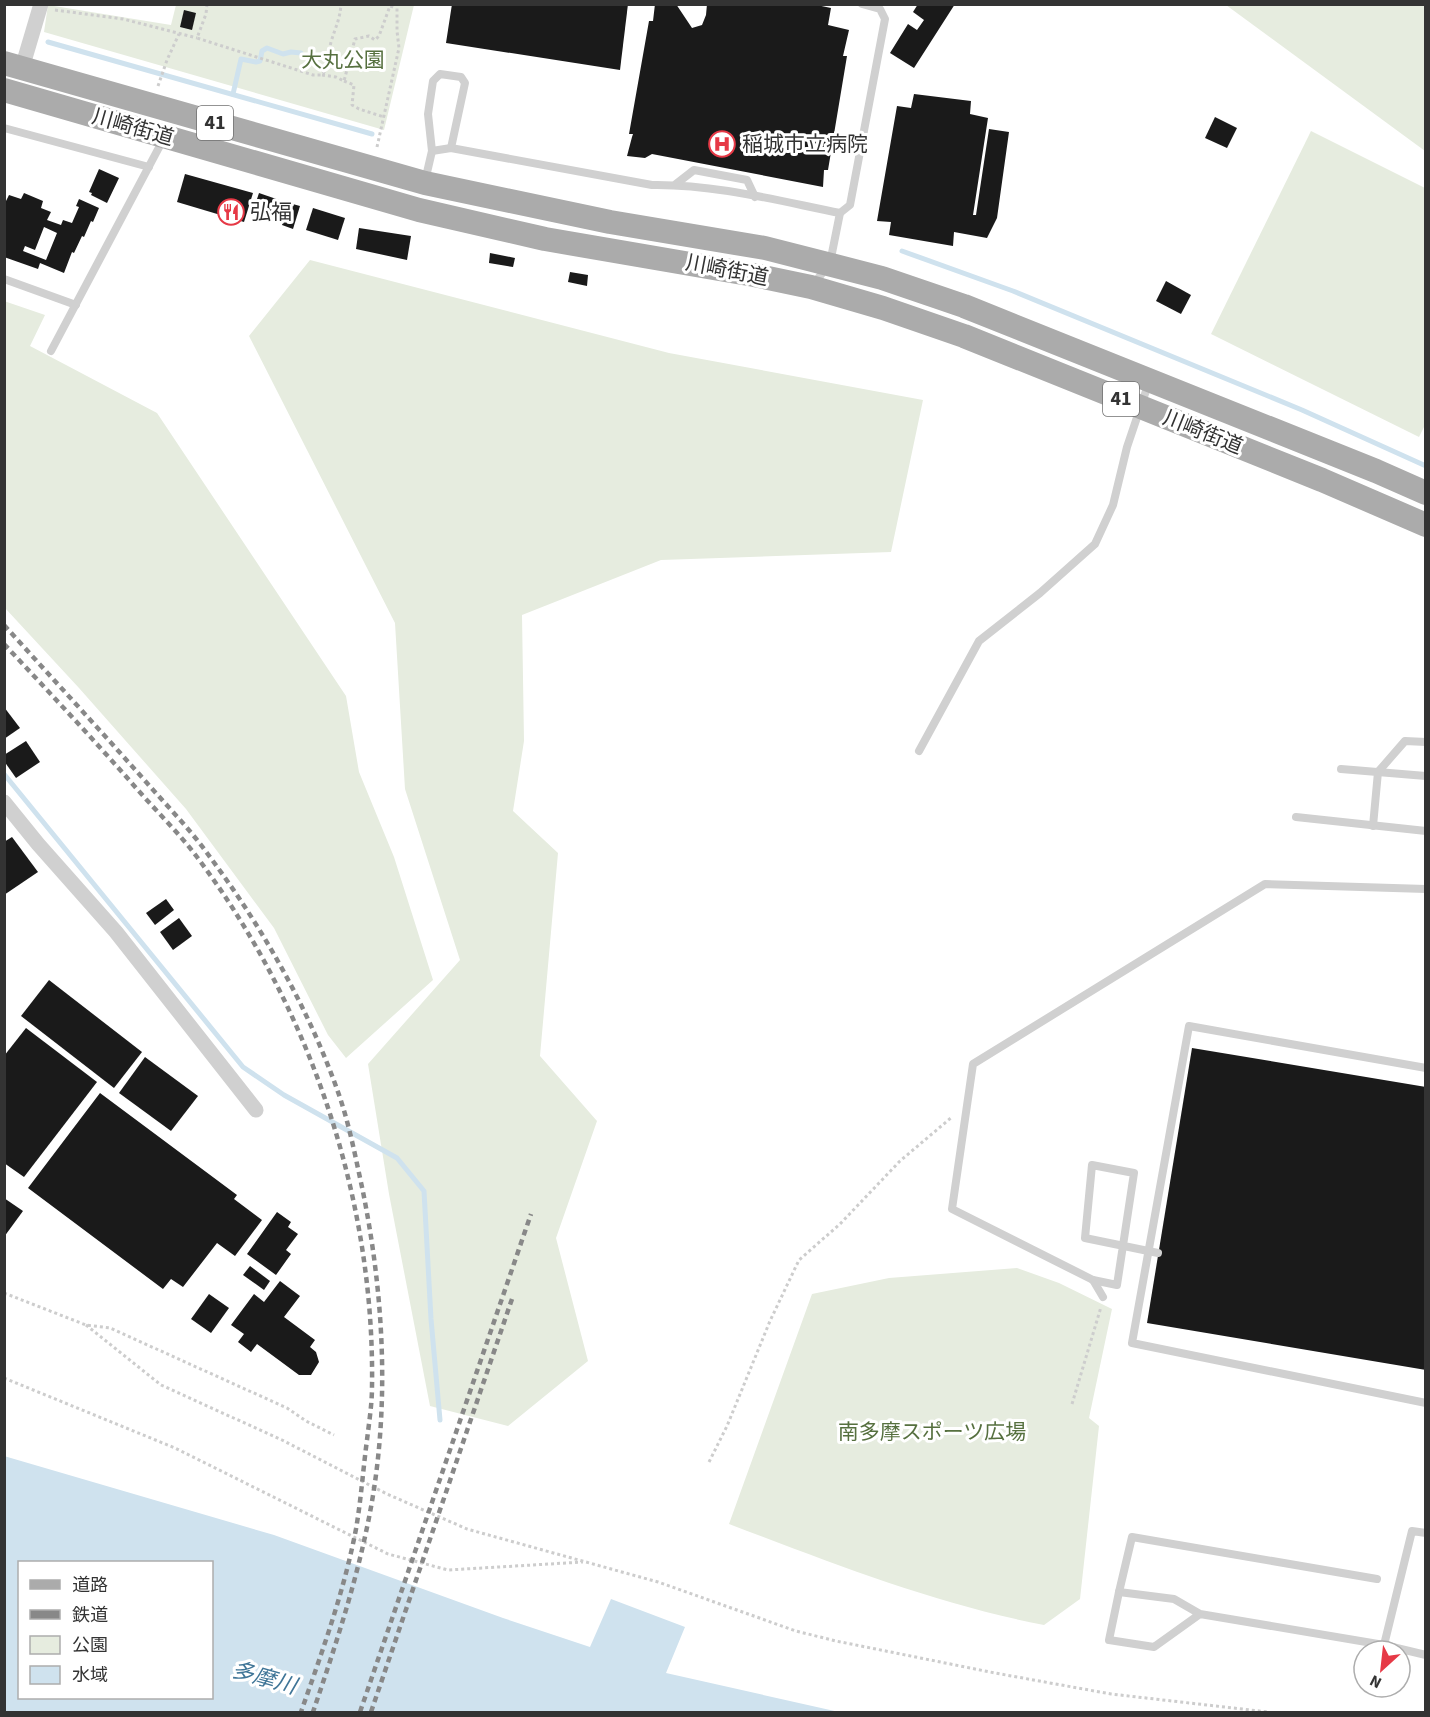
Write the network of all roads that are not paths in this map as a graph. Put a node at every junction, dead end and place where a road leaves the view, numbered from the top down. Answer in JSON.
{"nodes":[{"id":1,"x":862,"y":4,"type":"edge"},
{"id":2,"x":41,"y":6,"type":"edge"},
{"id":3,"x":14,"y":65,"type":"edge"},
{"id":4,"x":4,"y":90,"type":"edge"},
{"id":5,"x":172,"y":111,"type":"junction"},
{"id":6,"x":4,"y":128,"type":"edge"},
{"id":7,"x":164,"y":137,"type":"junction"},
{"id":8,"x":451,"y":148,"type":"junction"},
{"id":9,"x":432,"y":151,"type":"junction"},
{"id":10,"x":149,"y":167,"type":"junction"},
{"id":11,"x":425,"y":183,"type":"junction"},
{"id":12,"x":676,"y":184,"type":"junction"},
{"id":13,"x":755,"y":196,"type":"junction"},
{"id":14,"x":419,"y":210,"type":"junction"},
{"id":15,"x":840,"y":213,"type":"junction"},
{"id":16,"x":830,"y":263,"type":"junction"},
{"id":17,"x":4,"y":279,"type":"edge"},
{"id":18,"x":811,"y":287,"type":"junction"},
{"id":19,"x":76,"y":305,"type":"junction"},
{"id":20,"x":51,"y":351,"type":"dead end"},
{"id":21,"x":1149,"y":381,"type":"junction"},
{"id":22,"x":1140,"y":407,"type":"junction"},
{"id":23,"x":1425,"y":493,"type":"edge"},
{"id":24,"x":1425,"y":525,"type":"edge"},
{"id":25,"x":1425,"y":742,"type":"edge"},
{"id":26,"x":919,"y":751,"type":"dead end"},
{"id":27,"x":1341,"y":769,"type":"dead end"},
{"id":28,"x":1378,"y":772,"type":"junction"},
{"id":29,"x":1425,"y":776,"type":"edge"},
{"id":30,"x":4,"y":802,"type":"edge"},
{"id":31,"x":1296,"y":817,"type":"dead end"},
{"id":32,"x":1373,"y":826,"type":"junction"},
{"id":33,"x":1425,"y":831,"type":"edge"},
{"id":34,"x":1425,"y":889,"type":"edge"},
{"id":35,"x":1425,"y":1068,"type":"edge"},
{"id":36,"x":255,"y":1110,"type":"dead end"},
{"id":37,"x":1158,"y":1253,"type":"dead end"},
{"id":38,"x":1093,"y":1280,"type":"junction"},
{"id":39,"x":1103,"y":1297,"type":"road end"},
{"id":40,"x":1425,"y":1403,"type":"edge"},
{"id":41,"x":1425,"y":1533,"type":"edge"},
{"id":42,"x":1377,"y":1579,"type":"dead end"},
{"id":43,"x":1119,"y":1593,"type":"junction"},
{"id":44,"x":1200,"y":1614,"type":"junction"},
{"id":45,"x":1385,"y":1639,"type":"edge"},
{"id":46,"x":1352,"y":1640,"type":"edge"}],
"edges":[{"from":1,"to":15,"type":"lane"},
{"from":2,"to":3,"type":"street"},
{"from":3,"to":5,"type":"main road","name":"川崎街道","number":"41"},
{"from":4,"to":7,"type":"main road","name":"川崎街道","number":"41"},
{"from":5,"to":7,"type":"main road"},
{"from":5,"to":11,"type":"main road","name":"川崎街道","number":"41"},
{"from":6,"to":10,"type":"lane"},
{"from":7,"to":10,"type":"lane"},
{"from":7,"to":14,"type":"main road","name":"川崎街道","number":"41"},
{"from":8,"to":9,"type":"lane"},
{"from":8,"to":9,"type":"lane"},
{"from":8,"to":12,"type":"lane"},
{"from":9,"to":11,"type":"lane"},
{"from":10,"to":19,"type":"lane"},
{"from":11,"to":14,"type":"main road"},
{"from":11,"to":16,"type":"main road","name":"川崎街道","number":"41"},
{"from":12,"to":13,"type":"lane"},
{"from":12,"to":13,"type":"lane"},
{"from":13,"to":15,"type":"lane"},
{"from":14,"to":18,"type":"main road","name":"川崎街道","number":"41"},
{"from":15,"to":16,"type":"lane"},
{"from":16,"to":18,"type":"lane"},
{"from":16,"to":21,"type":"main road","name":"川崎街道","number":"41"},
{"from":17,"to":19,"type":"lane"},
{"from":18,"to":22,"type":"main road","name":"川崎街道","number":"41"},
{"from":19,"to":20,"type":"lane"},
{"from":21,"to":22,"type":"lane"},
{"from":21,"to":23,"type":"main road","name":"川崎街道","number":"41"},
{"from":22,"to":24,"type":"main road","name":"川崎街道","number":"41"},
{"from":22,"to":26,"type":"lane"},
{"from":25,"to":28,"type":"lane"},
{"from":27,"to":28,"type":"lane"},
{"from":28,"to":29,"type":"lane"},
{"from":28,"to":32,"type":"lane"},
{"from":30,"to":36,"type":"street"},
{"from":31,"to":32,"type":"lane"},
{"from":32,"to":33,"type":"lane"},
{"from":34,"to":38,"type":"lane"},
{"from":35,"to":40,"type":"lane"},
{"from":37,"to":38,"type":"lane"},
{"from":38,"to":39,"type":"lane"},
{"from":41,"to":45,"type":"lane"},
{"from":42,"to":43,"type":"lane"},
{"from":43,"to":44,"type":"lane"},
{"from":43,"to":44,"type":"lane"},
{"from":44,"to":46,"type":"lane"}]}
